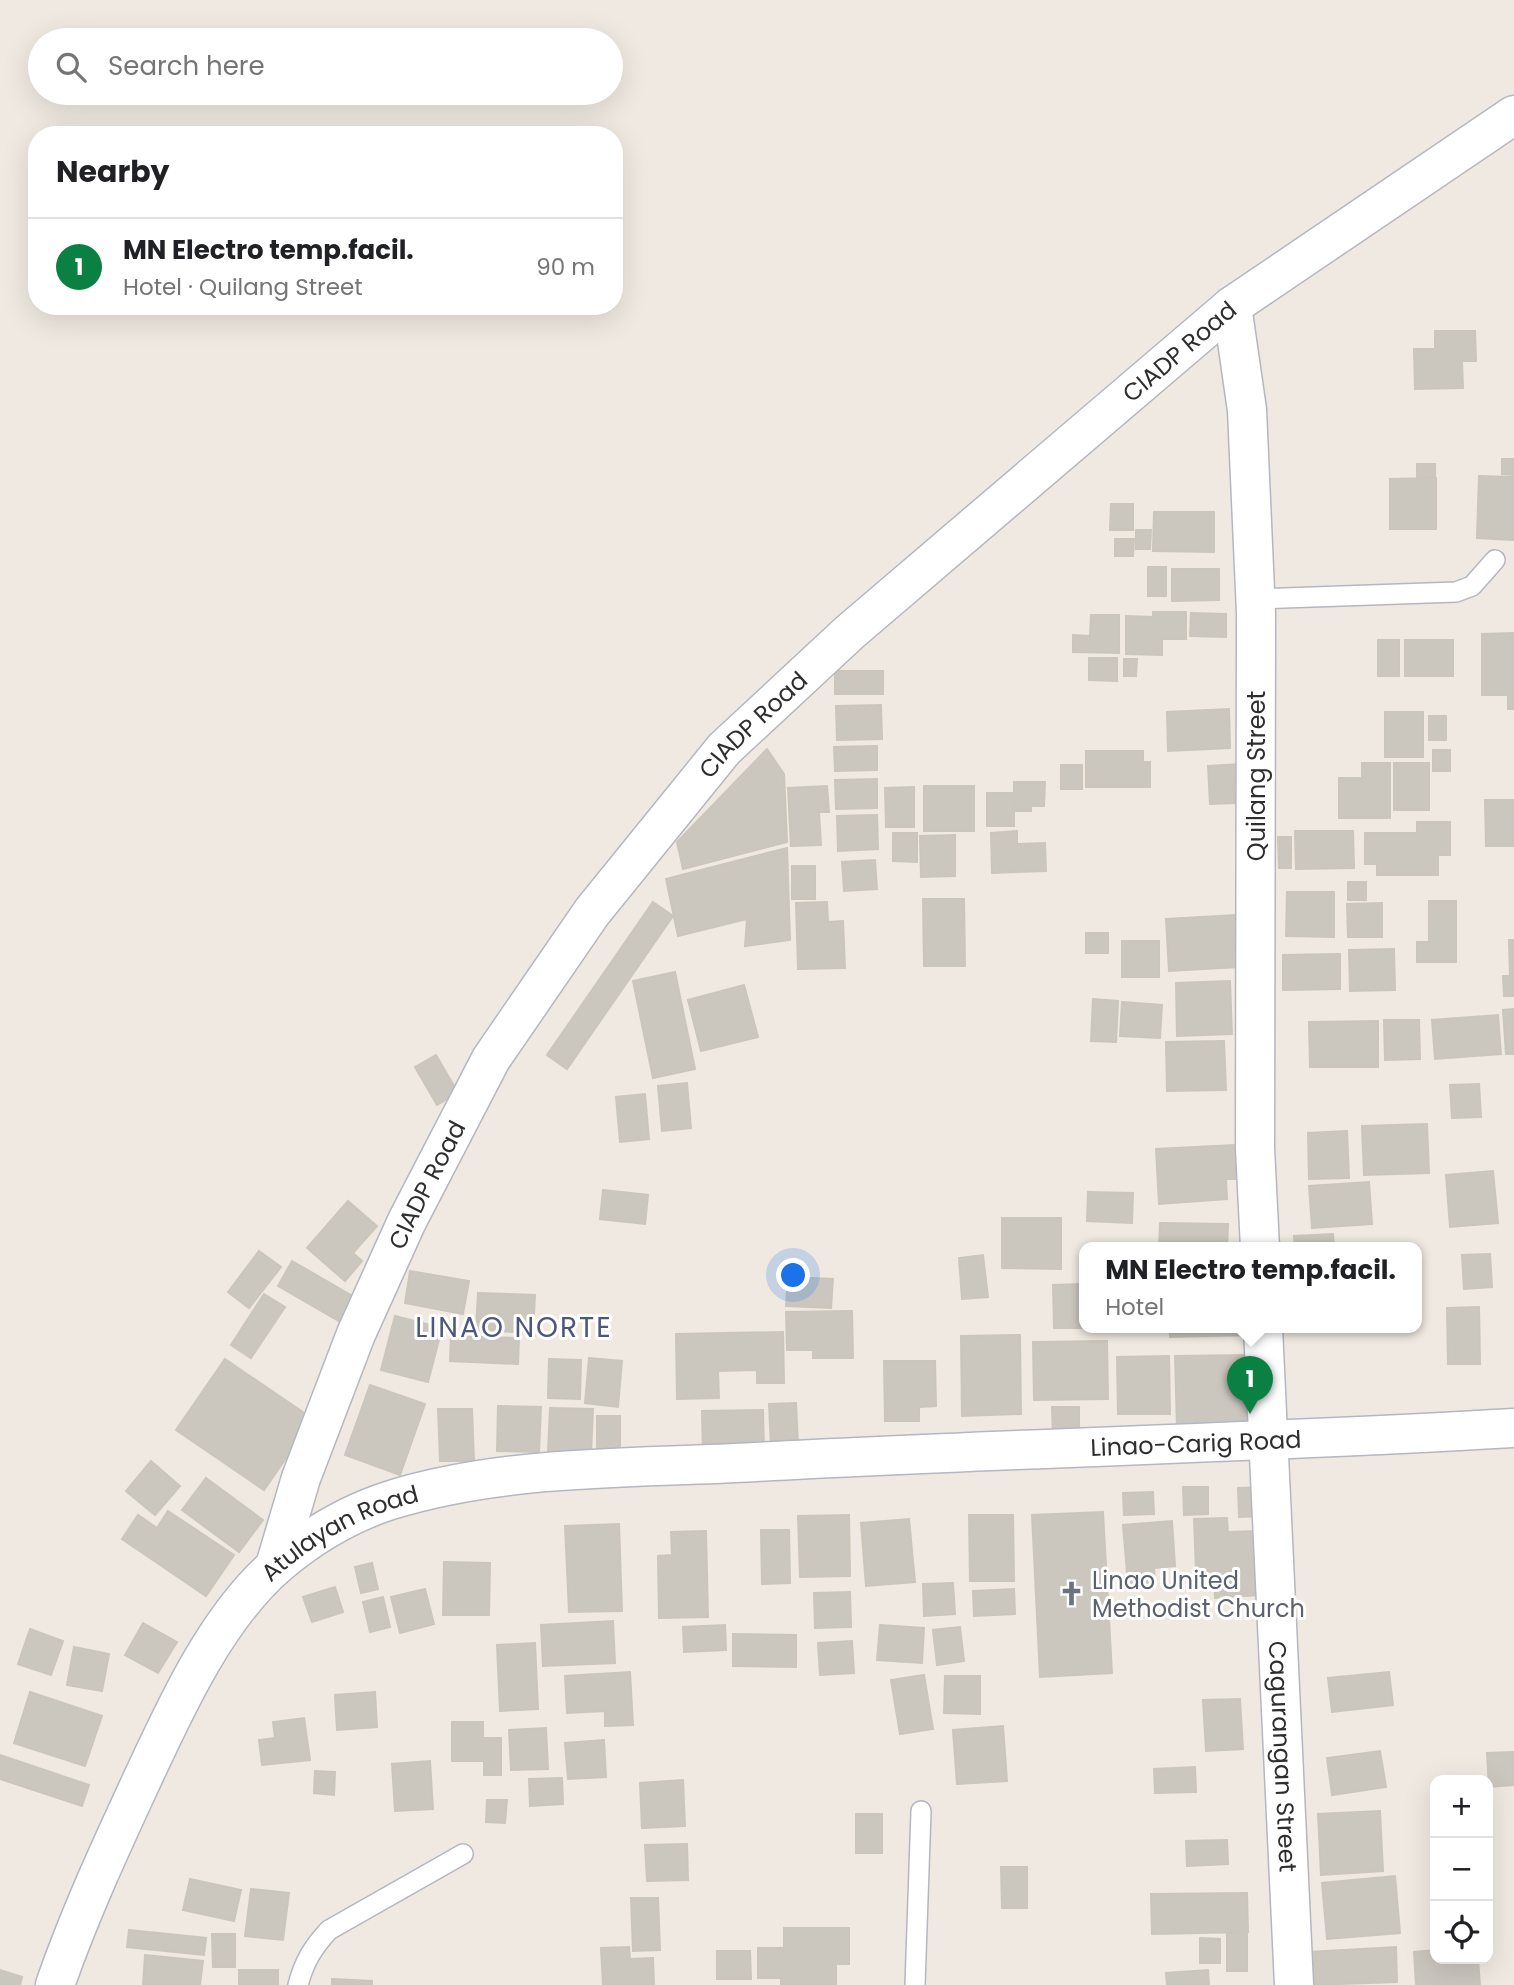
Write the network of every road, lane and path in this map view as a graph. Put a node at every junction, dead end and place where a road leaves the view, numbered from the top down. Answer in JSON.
{"nodes":[{"id":1,"x":1514,"y":115,"type":"edge"},
{"id":2,"x":1232,"y":306,"type":"junction"},
{"id":3,"x":1495,"y":560,"type":"dead end"},
{"id":4,"x":1255,"y":599,"type":"junction"},
{"id":5,"x":1259,"y":1242,"type":"edge"},
{"id":6,"x":1263,"y":1333,"type":"edge"},
{"id":7,"x":1514,"y":1428,"type":"edge"},
{"id":8,"x":1268,"y":1443,"type":"junction"},
{"id":9,"x":877,"y":1456,"type":"joint"},
{"id":10,"x":275,"y":1566,"type":"junction"},
{"id":11,"x":921,"y":1811,"type":"dead end"},
{"id":12,"x":463,"y":1854,"type":"dead end"},
{"id":13,"x":55,"y":1985,"type":"edge"},
{"id":14,"x":298,"y":1985,"type":"edge"},
{"id":15,"x":915,"y":1985,"type":"edge"},
{"id":16,"x":1294,"y":1985,"type":"edge"}],
"edges":[{"from":1,"to":2,"type":"street","name":"CIADP Road"},
{"from":2,"to":4,"type":"street","name":"Quilang Street"},
{"from":2,"to":10,"type":"street","name":"CIADP Road"},
{"from":3,"to":4,"type":"lane"},
{"from":4,"to":5,"type":"street","name":"Quilang Street"},
{"from":6,"to":8,"type":"street"},
{"from":7,"to":8,"type":"street","name":"Linao-Carig Road"},
{"from":8,"to":9,"type":"street","name":"Linao-Carig Road"},
{"from":8,"to":16,"type":"street","name":"Cagurangan Street"},
{"from":9,"to":10,"type":"street","name":"Atulayan Road"},
{"from":10,"to":13,"type":"street","name":"Atulayan Road"},
{"from":11,"to":15,"type":"lane"},
{"from":12,"to":14,"type":"lane"}]}
